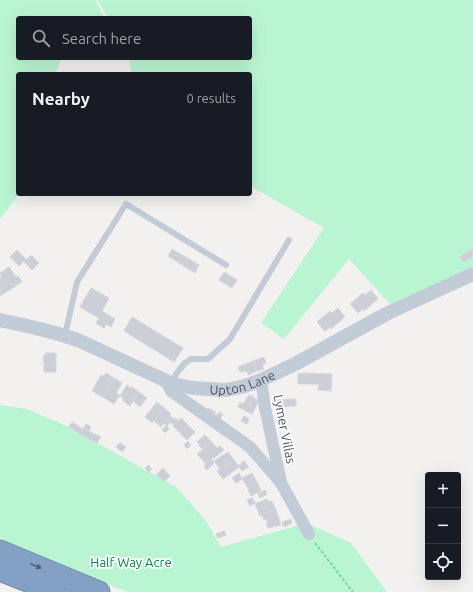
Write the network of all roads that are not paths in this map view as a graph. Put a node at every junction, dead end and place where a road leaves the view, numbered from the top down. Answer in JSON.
{"nodes":[{"id":1,"x":289,"y":240,"type":"dead end"},
{"id":2,"x":226,"y":265,"type":"dead end"},
{"id":3,"x":473,"y":274,"type":"edge"},
{"id":4,"x":0,"y":320,"type":"edge"},
{"id":5,"x":65,"y":335,"type":"junction"},
{"id":6,"x":261,"y":380,"type":"junction"},
{"id":7,"x":170,"y":383,"type":"junction"},
{"id":8,"x":281,"y":483,"type":"junction"},
{"id":9,"x":309,"y":534,"type":"road end"},
{"id":10,"x":0,"y":551,"type":"edge"},
{"id":11,"x":0,"y":570,"type":"edge"},
{"id":12,"x":56,"y":592,"type":"edge"},
{"id":13,"x":98,"y":592,"type":"edge"}],
"edges":[{"from":1,"to":7,"type":"lane"},
{"from":2,"to":5,"type":"lane"},
{"from":3,"to":6,"type":"street","name":"Upton Lane"},
{"from":4,"to":5,"type":"street","name":"Upton Lane"},
{"from":5,"to":7,"type":"street","name":"Upton Lane"},
{"from":6,"to":7,"type":"street","name":"Upton Lane"},
{"from":6,"to":8,"type":"street","name":"Lymer Villas"},
{"from":7,"to":8,"type":"street","name":"Lymer Villas"},
{"from":8,"to":9,"type":"street","name":"Lymer Villas"},
{"from":10,"to":13,"type":"highway","one_way":true},
{"from":11,"to":12,"type":"highway"}]}
